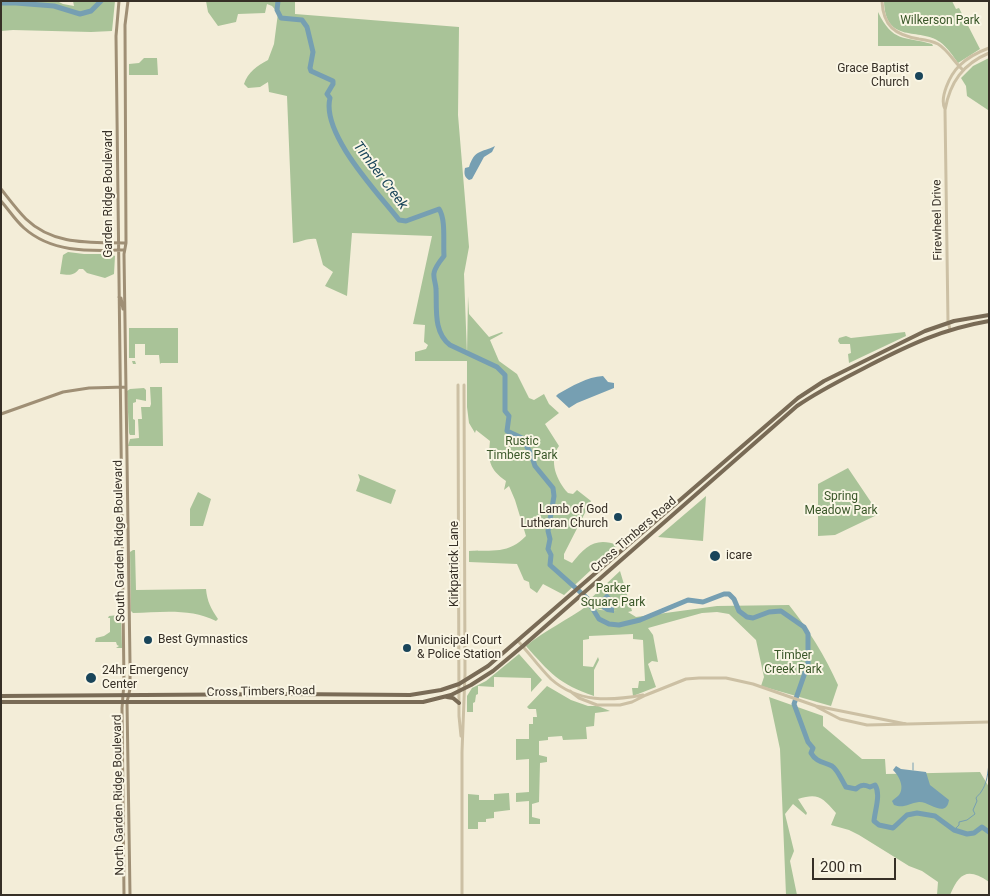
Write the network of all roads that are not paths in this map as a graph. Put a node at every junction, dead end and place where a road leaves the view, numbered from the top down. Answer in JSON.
{"nodes":[{"id":1,"x":119,"y":1,"type":"edge"},
{"id":2,"x":128,"y":1,"type":"edge"},
{"id":3,"x":882,"y":1,"type":"edge"},
{"id":4,"x":989,"y":48,"type":"edge"},
{"id":5,"x":989,"y":53,"type":"edge"},
{"id":6,"x":958,"y":66,"type":"junction"},
{"id":7,"x":962,"y":70,"type":"junction"},
{"id":8,"x":945,"y":110,"type":"junction"},
{"id":9,"x":1,"y":189,"type":"edge"},
{"id":10,"x":1,"y":201,"type":"edge"},
{"id":11,"x":118,"y":242,"type":"junction"},
{"id":12,"x":126,"y":242,"type":"junction"},
{"id":13,"x":118,"y":250,"type":"junction"},
{"id":14,"x":124,"y":250,"type":"junction"},
{"id":15,"x":119,"y":297,"type":"junction"},
{"id":16,"x":989,"y":315,"type":"edge"},
{"id":17,"x":125,"y":320,"type":"junction"},
{"id":18,"x":988,"y":321,"type":"edge"},
{"id":19,"x":948,"y":322,"type":"junction"},
{"id":20,"x":950,"y":329,"type":"junction"},
{"id":21,"x":464,"y":384,"type":"dead end"},
{"id":22,"x":458,"y":385,"type":"dead end"},
{"id":23,"x":120,"y":387,"type":"junction"},
{"id":24,"x":126,"y":387,"type":"junction"},
{"id":25,"x":1,"y":414,"type":"edge"},
{"id":26,"x":644,"y":531,"type":"junction"},
{"id":27,"x":648,"y":537,"type":"junction"},
{"id":28,"x":123,"y":614,"type":"junction"},
{"id":29,"x":130,"y":614,"type":"junction"},
{"id":30,"x":458,"y":628,"type":"junction"},
{"id":31,"x":465,"y":628,"type":"junction"},
{"id":32,"x":518,"y":641,"type":"junction"},
{"id":33,"x":523,"y":646,"type":"junction"},
{"id":34,"x":464,"y":681,"type":"junction"},
{"id":35,"x":458,"y":684,"type":"junction"},
{"id":36,"x":464,"y":689,"type":"junction"},
{"id":37,"x":458,"y":692,"type":"junction"},
{"id":38,"x":123,"y":695,"type":"junction"},
{"id":39,"x":129,"y":695,"type":"junction"},
{"id":40,"x":182,"y":695,"type":"junction"},
{"id":41,"x":219,"y":695,"type":"junction"},
{"id":42,"x":335,"y":695,"type":"junction"},
{"id":43,"x":398,"y":695,"type":"junction"},
{"id":44,"x":1,"y":696,"type":"edge"},
{"id":45,"x":49,"y":696,"type":"junction"},
{"id":46,"x":442,"y":698,"type":"junction"},
{"id":47,"x":335,"y":701,"type":"junction"},
{"id":48,"x":1,"y":702,"type":"edge"},
{"id":49,"x":49,"y":702,"type":"junction"},
{"id":50,"x":125,"y":702,"type":"junction"},
{"id":51,"x":182,"y":702,"type":"junction"},
{"id":52,"x":219,"y":702,"type":"junction"},
{"id":53,"x":397,"y":702,"type":"junction"},
{"id":54,"x":458,"y":703,"type":"junction"},
{"id":55,"x":816,"y":706,"type":"junction"},
{"id":56,"x":989,"y":722,"type":"edge"},
{"id":57,"x":906,"y":724,"type":"junction"},
{"id":58,"x":462,"y":743,"type":"junction"},
{"id":59,"x":123,"y":770,"type":"junction"},
{"id":60,"x":128,"y":770,"type":"junction"},
{"id":61,"x":124,"y":895,"type":"edge"},
{"id":62,"x":130,"y":895,"type":"edge"},
{"id":63,"x":462,"y":895,"type":"edge"}],
"edges":[{"from":1,"to":11,"type":"main road","name":"Garden Ridge Boulevard"},
{"from":2,"to":12,"type":"main road","name":"Garden Ridge Boulevard"},
{"from":3,"to":6,"type":"street"},
{"from":4,"to":6,"type":"street"},
{"from":5,"to":7,"type":"street","name":"Firewheel Drive"},
{"from":6,"to":7,"type":"street"},
{"from":6,"to":8,"type":"street","name":"Firewheel Drive"},
{"from":7,"to":8,"type":"street","name":"Firewheel Drive"},
{"from":8,"to":19,"type":"street","name":"Firewheel Drive"},
{"from":9,"to":11,"type":"main road"},
{"from":10,"to":13,"type":"main road"},
{"from":11,"to":12,"type":"main road"},
{"from":11,"to":13,"type":"main road","name":"Garden Ridge Boulevard"},
{"from":12,"to":14,"type":"main road","name":"Garden Ridge Boulevard"},
{"from":13,"to":14,"type":"main road"},
{"from":13,"to":15,"type":"main road","name":"Garden Ridge Boulevard"},
{"from":14,"to":17,"type":"main road","name":"Garden Ridge Boulevard"},
{"from":15,"to":17,"type":"main road"},
{"from":15,"to":23,"type":"main road","name":"Garden Ridge Boulevard"},
{"from":16,"to":19,"type":"main road","name":"Cross Timbers Road"},
{"from":17,"to":24,"type":"main road","name":"Garden Ridge Boulevard"},
{"from":18,"to":20,"type":"main road","name":"Cross Timbers Road"},
{"from":19,"to":20,"type":"street","name":"Firewheel Drive"},
{"from":19,"to":26,"type":"main road","name":"Cross Timbers Road"},
{"from":20,"to":27,"type":"main road","name":"Cross Timbers Road"},
{"from":21,"to":31,"type":"street","name":"Kirkpatrick Lane"},
{"from":22,"to":30,"type":"street","name":"Kirkpatrick Lane"},
{"from":23,"to":24,"type":"main road"},
{"from":23,"to":25,"type":"main road"},
{"from":23,"to":28,"type":"main road","name":"South Garden Ridge Boulevard"},
{"from":24,"to":29,"type":"main road","name":"South Garden Ridge Boulevard"},
{"from":26,"to":27,"type":"main road"},
{"from":26,"to":32,"type":"main road","name":"Cross Timbers Road"},
{"from":27,"to":33,"type":"main road","name":"Cross Timbers Road"},
{"from":28,"to":29,"type":"main road"},
{"from":28,"to":38,"type":"main road","name":"South Garden Ridge Boulevard"},
{"from":29,"to":39,"type":"main road","name":"South Garden Ridge Boulevard"},
{"from":30,"to":31,"type":"street"},
{"from":30,"to":35,"type":"street","name":"Kirkpatrick Lane"},
{"from":31,"to":34,"type":"street","name":"Kirkpatrick Lane"},
{"from":32,"to":33,"type":"street"},
{"from":32,"to":34,"type":"main road","name":"Cross Timbers Road"},
{"from":33,"to":36,"type":"main road","name":"Cross Timbers Road"},
{"from":33,"to":55,"type":"street"},
{"from":34,"to":35,"type":"main road","name":"Cross Timbers Road"},
{"from":34,"to":36,"type":"street","name":"Kirkpatrick Lane"},
{"from":35,"to":37,"type":"street","name":"Kirkpatrick Lane"},
{"from":35,"to":43,"type":"main road","name":"Cross Timbers Road"},
{"from":36,"to":37,"type":"main road","name":"Cross Timbers Road"},
{"from":36,"to":58,"type":"street","name":"Kirkpatrick Lane"},
{"from":37,"to":46,"type":"main road","name":"Cross Timbers Road"},
{"from":37,"to":54,"type":"street","name":"Kirkpatrick Lane"},
{"from":38,"to":39,"type":"main road","name":"Cross Timbers Road"},
{"from":38,"to":45,"type":"main road","name":"Cross Timbers Road"},
{"from":38,"to":50,"type":"main road"},
{"from":39,"to":40,"type":"main road","name":"Cross Timbers Road"},
{"from":39,"to":50,"type":"main road","name":"North Garden Ridge Boulevard"},
{"from":40,"to":41,"type":"main road","name":"Cross Timbers Road"},
{"from":40,"to":51,"type":"main road"},
{"from":41,"to":42,"type":"main road","name":"Cross Timbers Road"},
{"from":41,"to":52,"type":"main road"},
{"from":42,"to":43,"type":"main road","name":"Cross Timbers Road"},
{"from":42,"to":47,"type":"main road"},
{"from":43,"to":53,"type":"main road"},
{"from":44,"to":45,"type":"main road","name":"Cross Timbers Road"},
{"from":45,"to":49,"type":"main road"},
{"from":46,"to":53,"type":"main road","name":"Cross Timbers Road"},
{"from":46,"to":54,"type":"main road"},
{"from":47,"to":52,"type":"main road","name":"Cross Timbers Road"},
{"from":47,"to":53,"type":"main road","name":"Cross Timbers Road"},
{"from":48,"to":49,"type":"main road","name":"Cross Timbers Road"},
{"from":49,"to":50,"type":"main road","name":"Cross Timbers Road"},
{"from":50,"to":51,"type":"main road","name":"Cross Timbers Road"},
{"from":50,"to":59,"type":"main road"},
{"from":50,"to":60,"type":"main road","name":"North Garden Ridge Boulevard"},
{"from":51,"to":52,"type":"main road","name":"Cross Timbers Road"},
{"from":54,"to":58,"type":"street","name":"Kirkpatrick Lane"},
{"from":55,"to":57,"type":"street"},
{"from":55,"to":57,"type":"street"},
{"from":56,"to":57,"type":"street"},
{"from":58,"to":63,"type":"street","name":"Kirkpatrick Lane"},
{"from":59,"to":60,"type":"main road"},
{"from":59,"to":61,"type":"main road"},
{"from":60,"to":62,"type":"main road","name":"North Garden Ridge Boulevard"}]}
